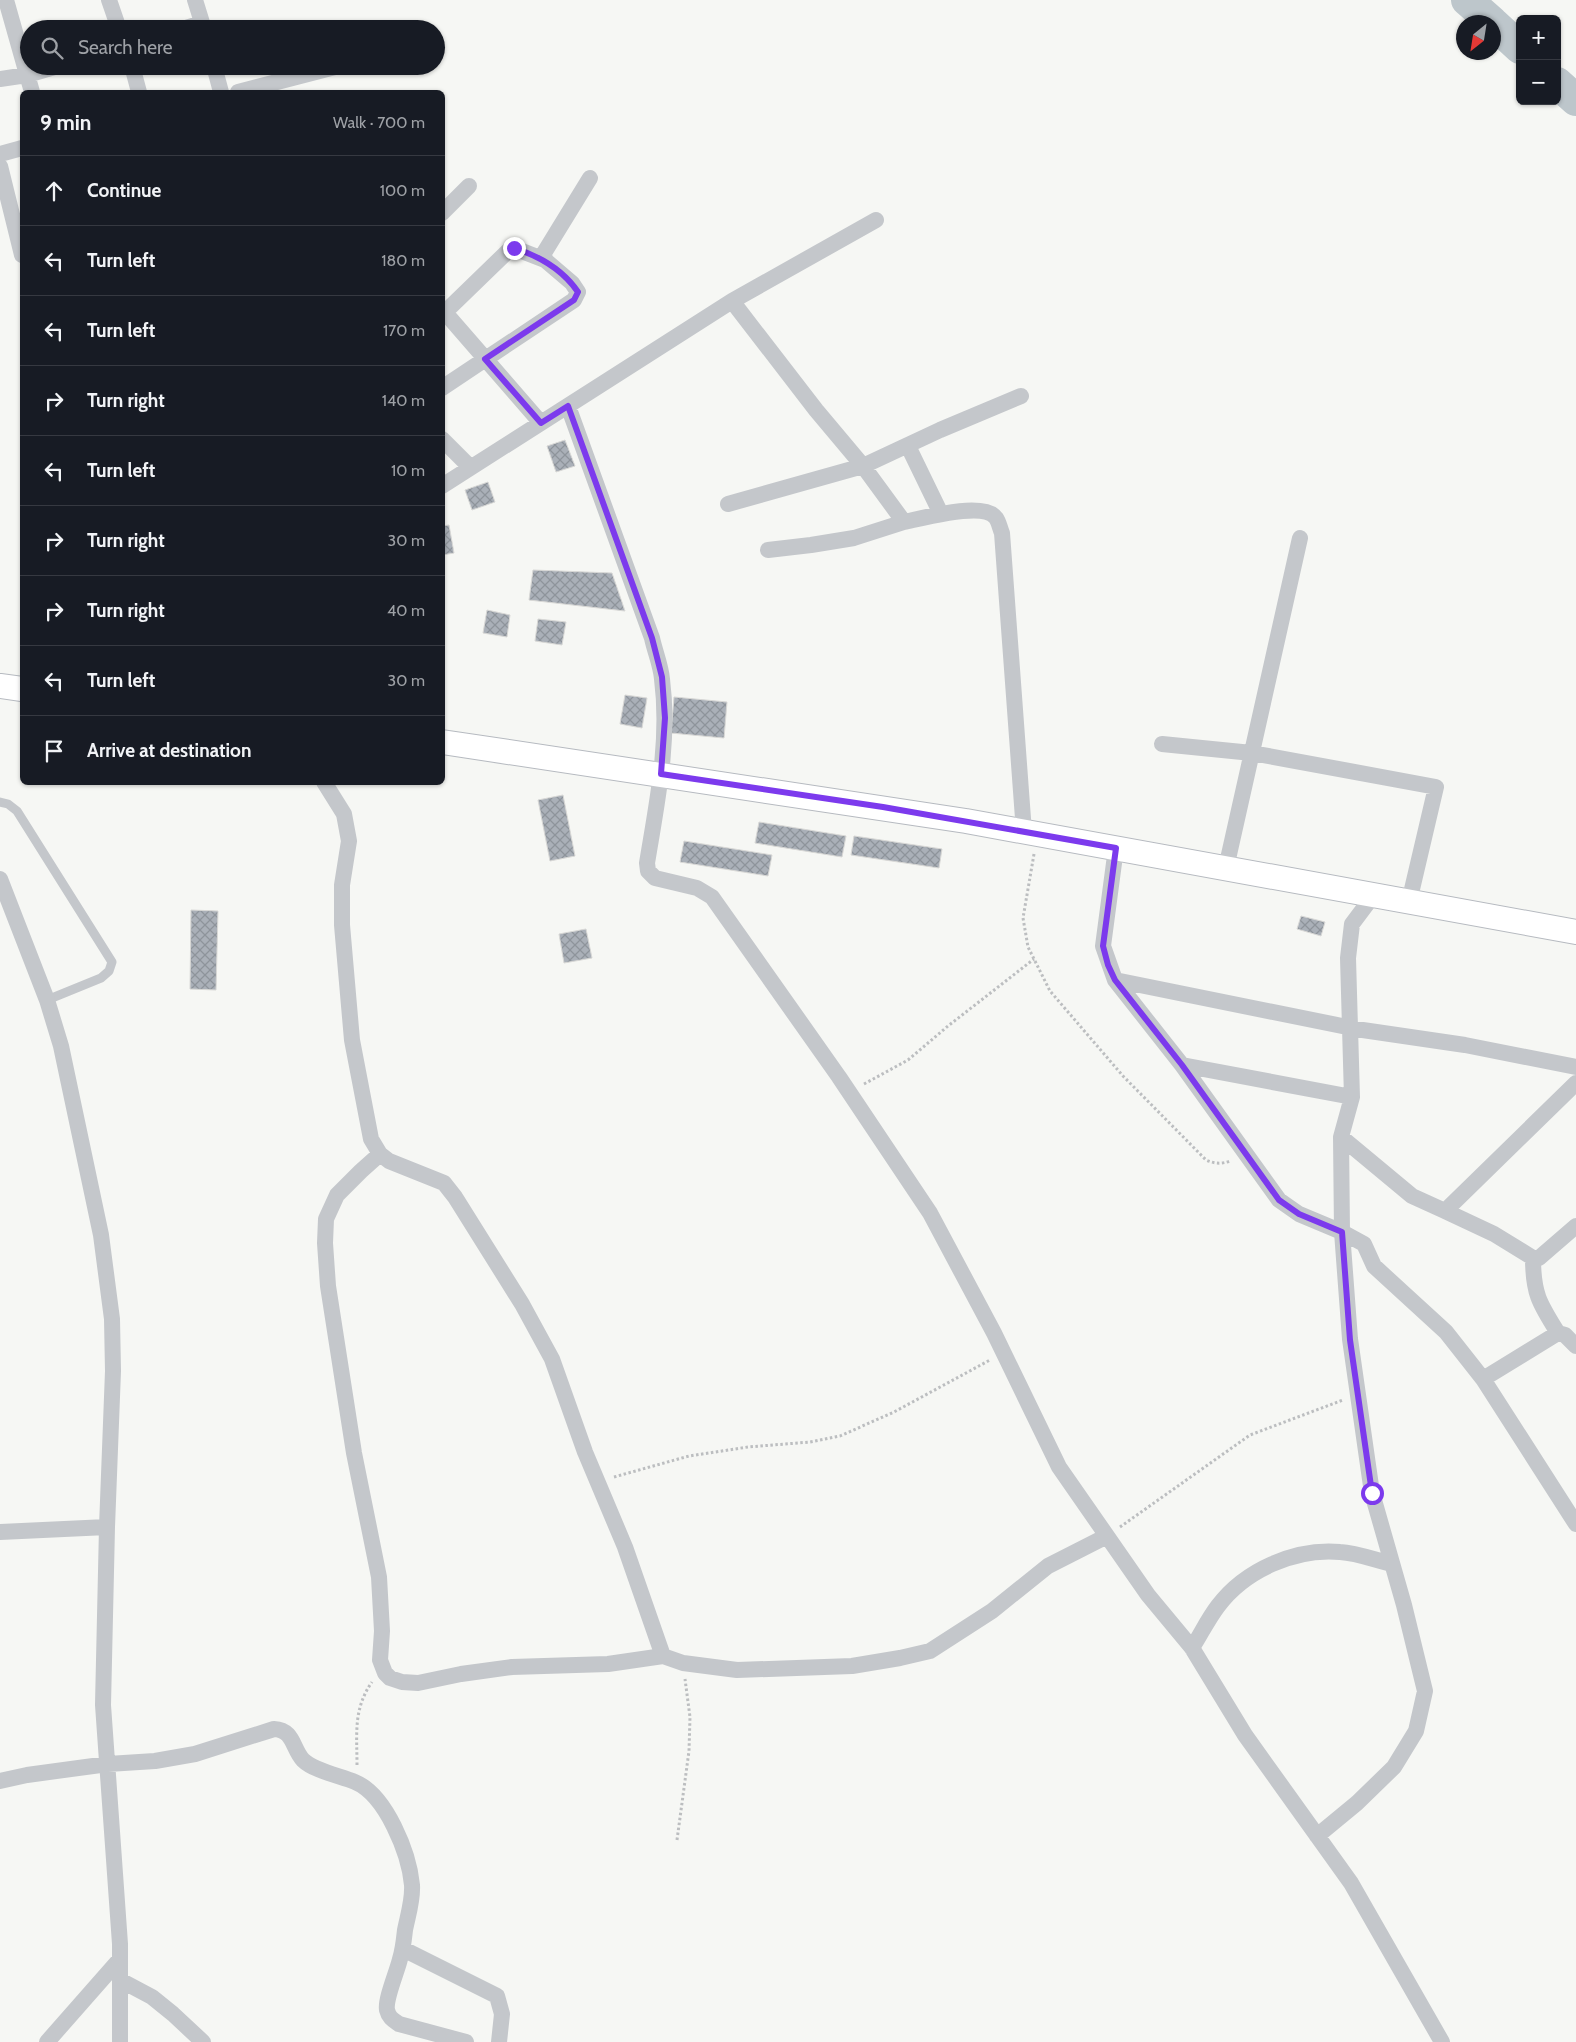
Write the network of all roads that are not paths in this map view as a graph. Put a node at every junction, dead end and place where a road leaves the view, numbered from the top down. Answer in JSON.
{"nodes":[{"id":1,"x":109,"y":0,"type":"edge"},
{"id":2,"x":195,"y":0,"type":"edge"},
{"id":3,"x":8,"y":2,"type":"edge"},
{"id":4,"x":116,"y":20,"type":"edge"},
{"id":5,"x":201,"y":20,"type":"edge"},
{"id":6,"x":20,"y":48,"type":"edge"},
{"id":7,"x":27,"y":75,"type":"joint"},
{"id":8,"x":134,"y":75,"type":"edge"},
{"id":9,"x":216,"y":75,"type":"edge"},
{"id":10,"x":304,"y":75,"type":"edge"},
{"id":11,"x":0,"y":79,"type":"edge"},
{"id":12,"x":31,"y":90,"type":"edge"},
{"id":13,"x":138,"y":90,"type":"edge"},
{"id":14,"x":220,"y":90,"type":"edge"},
{"id":15,"x":246,"y":90,"type":"edge"},
{"id":16,"x":20,"y":149,"type":"edge"},
{"id":17,"x":0,"y":154,"type":"edge"},
{"id":18,"x":0,"y":166,"type":"edge"},
{"id":19,"x":590,"y":178,"type":"dead end"},
{"id":20,"x":469,"y":186,"type":"dead end"},
{"id":21,"x":445,"y":210,"type":"edge"},
{"id":22,"x":876,"y":220,"type":"dead end"},
{"id":23,"x":20,"y":233,"type":"edge"},
{"id":24,"x":545,"y":260,"type":"junction"},
{"id":25,"x":732,"y":301,"type":"junction"},
{"id":26,"x":445,"y":311,"type":"edge"},
{"id":27,"x":445,"y":313,"type":"edge"},
{"id":28,"x":485,"y":359,"type":"junction"},
{"id":29,"x":445,"y":386,"type":"edge"},
{"id":30,"x":1022,"y":396,"type":"dead end"},
{"id":31,"x":568,"y":406,"type":"junction"},
{"id":32,"x":541,"y":423,"type":"junction"},
{"id":33,"x":445,"y":442,"type":"edge"},
{"id":34,"x":908,"y":446,"type":"junction"},
{"id":35,"x":863,"y":466,"type":"junction"},
{"id":36,"x":470,"y":467,"type":"junction"},
{"id":37,"x":445,"y":484,"type":"edge"},
{"id":38,"x":728,"y":504,"type":"dead end"},
{"id":39,"x":941,"y":514,"type":"junction"},
{"id":40,"x":904,"y":522,"type":"junction"},
{"id":41,"x":1300,"y":538,"type":"dead end"},
{"id":42,"x":768,"y":550,"type":"dead end"},
{"id":43,"x":0,"y":686,"type":"edge"},
{"id":44,"x":20,"y":689,"type":"edge"},
{"id":45,"x":445,"y":742,"type":"edge"},
{"id":46,"x":1162,"y":744,"type":"dead end"},
{"id":47,"x":1252,"y":754,"type":"junction"},
{"id":48,"x":661,"y":774,"type":"junction"},
{"id":49,"x":326,"y":785,"type":"edge"},
{"id":50,"x":0,"y":802,"type":"edge"},
{"id":51,"x":1031,"y":833,"type":"junction"},
{"id":52,"x":1116,"y":848,"type":"junction"},
{"id":53,"x":1226,"y":868,"type":"junction"},
{"id":54,"x":0,"y":878,"type":"edge"},
{"id":55,"x":1373,"y":896,"type":"junction"},
{"id":56,"x":1409,"y":902,"type":"junction"},
{"id":57,"x":1576,"y":932,"type":"edge"},
{"id":58,"x":1115,"y":980,"type":"junction"},
{"id":59,"x":47,"y":1000,"type":"junction"},
{"id":60,"x":1348,"y":1028,"type":"junction"},
{"id":61,"x":1182,"y":1065,"type":"junction"},
{"id":62,"x":1576,"y":1067,"type":"edge"},
{"id":63,"x":1576,"y":1083,"type":"edge"},
{"id":64,"x":1352,"y":1097,"type":"junction"},
{"id":65,"x":1341,"y":1137,"type":"junction"},
{"id":66,"x":380,"y":1154,"type":"junction"},
{"id":67,"x":1445,"y":1212,"type":"junction"},
{"id":68,"x":1574,"y":1231,"type":"edge"},
{"id":69,"x":1342,"y":1232,"type":"junction"},
{"id":70,"x":1533,"y":1258,"type":"junction"},
{"id":71,"x":1558,"y":1333,"type":"junction"},
{"id":72,"x":1576,"y":1346,"type":"edge"},
{"id":73,"x":1483,"y":1379,"type":"junction"},
{"id":74,"x":1576,"y":1524,"type":"edge"},
{"id":75,"x":107,"y":1527,"type":"junction"},
{"id":76,"x":0,"y":1532,"type":"edge"},
{"id":77,"x":1107,"y":1536,"type":"junction"},
{"id":78,"x":1392,"y":1564,"type":"junction"},
{"id":79,"x":1192,"y":1648,"type":"junction"},
{"id":80,"x":663,"y":1656,"type":"junction"},
{"id":81,"x":108,"y":1764,"type":"junction"},
{"id":82,"x":0,"y":1781,"type":"edge"},
{"id":83,"x":1317,"y":1836,"type":"junction"},
{"id":84,"x":402,"y":1949,"type":"junction"},
{"id":85,"x":120,"y":1959,"type":"junction"},
{"id":86,"x":120,"y":1980,"type":"junction"},
{"id":87,"x":46,"y":2042,"type":"edge"},
{"id":88,"x":120,"y":2042,"type":"edge"},
{"id":89,"x":203,"y":2042,"type":"edge"},
{"id":90,"x":466,"y":2042,"type":"edge"},
{"id":91,"x":499,"y":2042,"type":"edge"},
{"id":92,"x":1442,"y":2042,"type":"edge"}],
"edges":[{"from":1,"to":4,"type":"street"},
{"from":2,"to":5,"type":"street"},
{"from":3,"to":6,"type":"street"},
{"from":7,"to":11,"type":"street"},
{"from":7,"to":12,"type":"street"},
{"from":8,"to":13,"type":"street"},
{"from":9,"to":14,"type":"street"},
{"from":10,"to":15,"type":"street"},
{"from":16,"to":17,"type":"street"},
{"from":18,"to":23,"type":"street"},
{"from":19,"to":24,"type":"street"},
{"from":20,"to":21,"type":"street"},
{"from":22,"to":25,"type":"street"},
{"from":24,"to":26,"type":"street"},
{"from":24,"to":28,"type":"street"},
{"from":25,"to":31,"type":"street"},
{"from":25,"to":35,"type":"street"},
{"from":27,"to":28,"type":"street"},
{"from":28,"to":29,"type":"street"},
{"from":28,"to":32,"type":"street"},
{"from":30,"to":34,"type":"street"},
{"from":31,"to":32,"type":"street"},
{"from":31,"to":48,"type":"street"},
{"from":32,"to":36,"type":"street"},
{"from":33,"to":36,"type":"street"},
{"from":34,"to":35,"type":"street"},
{"from":34,"to":39,"type":"street"},
{"from":35,"to":38,"type":"street"},
{"from":35,"to":40,"type":"street"},
{"from":36,"to":37,"type":"street"},
{"from":39,"to":40,"type":"street"},
{"from":39,"to":51,"type":"street"},
{"from":40,"to":42,"type":"street"},
{"from":41,"to":47,"type":"street"},
{"from":43,"to":44,"type":"street"},
{"from":45,"to":48,"type":"street"},
{"from":46,"to":47,"type":"street"},
{"from":47,"to":53,"type":"street"},
{"from":47,"to":56,"type":"street"},
{"from":48,"to":51,"type":"street"},
{"from":48,"to":77,"type":"street"},
{"from":49,"to":66,"type":"street"},
{"from":50,"to":59,"type":"lane"},
{"from":51,"to":52,"type":"street"},
{"from":52,"to":53,"type":"street"},
{"from":52,"to":58,"type":"street"},
{"from":53,"to":55,"type":"street"},
{"from":54,"to":59,"type":"street"},
{"from":55,"to":56,"type":"street"},
{"from":55,"to":60,"type":"street"},
{"from":56,"to":57,"type":"street"},
{"from":58,"to":60,"type":"street"},
{"from":58,"to":61,"type":"street"},
{"from":59,"to":75,"type":"street"},
{"from":60,"to":62,"type":"street"},
{"from":60,"to":64,"type":"street"},
{"from":61,"to":64,"type":"street"},
{"from":61,"to":69,"type":"street"},
{"from":63,"to":67,"type":"street"},
{"from":64,"to":65,"type":"street"},
{"from":65,"to":67,"type":"street"},
{"from":65,"to":69,"type":"street"},
{"from":66,"to":80,"type":"street"},
{"from":66,"to":80,"type":"street"},
{"from":67,"to":70,"type":"street"},
{"from":68,"to":70,"type":"street"},
{"from":69,"to":73,"type":"street"},
{"from":69,"to":78,"type":"street"},
{"from":70,"to":71,"type":"street"},
{"from":71,"to":72,"type":"street"},
{"from":71,"to":73,"type":"street"},
{"from":73,"to":74,"type":"street"},
{"from":75,"to":76,"type":"street"},
{"from":75,"to":81,"type":"street"},
{"from":77,"to":79,"type":"street"},
{"from":77,"to":80,"type":"street"},
{"from":78,"to":79,"type":"street"},
{"from":78,"to":83,"type":"street"},
{"from":79,"to":83,"type":"street"},
{"from":81,"to":82,"type":"street"},
{"from":81,"to":84,"type":"street"},
{"from":81,"to":85,"type":"street"},
{"from":83,"to":92,"type":"street"},
{"from":84,"to":90,"type":"street"},
{"from":84,"to":91,"type":"street"},
{"from":85,"to":86,"type":"street"},
{"from":85,"to":87,"type":"street"},
{"from":86,"to":88,"type":"street"},
{"from":86,"to":89,"type":"street"}]}
